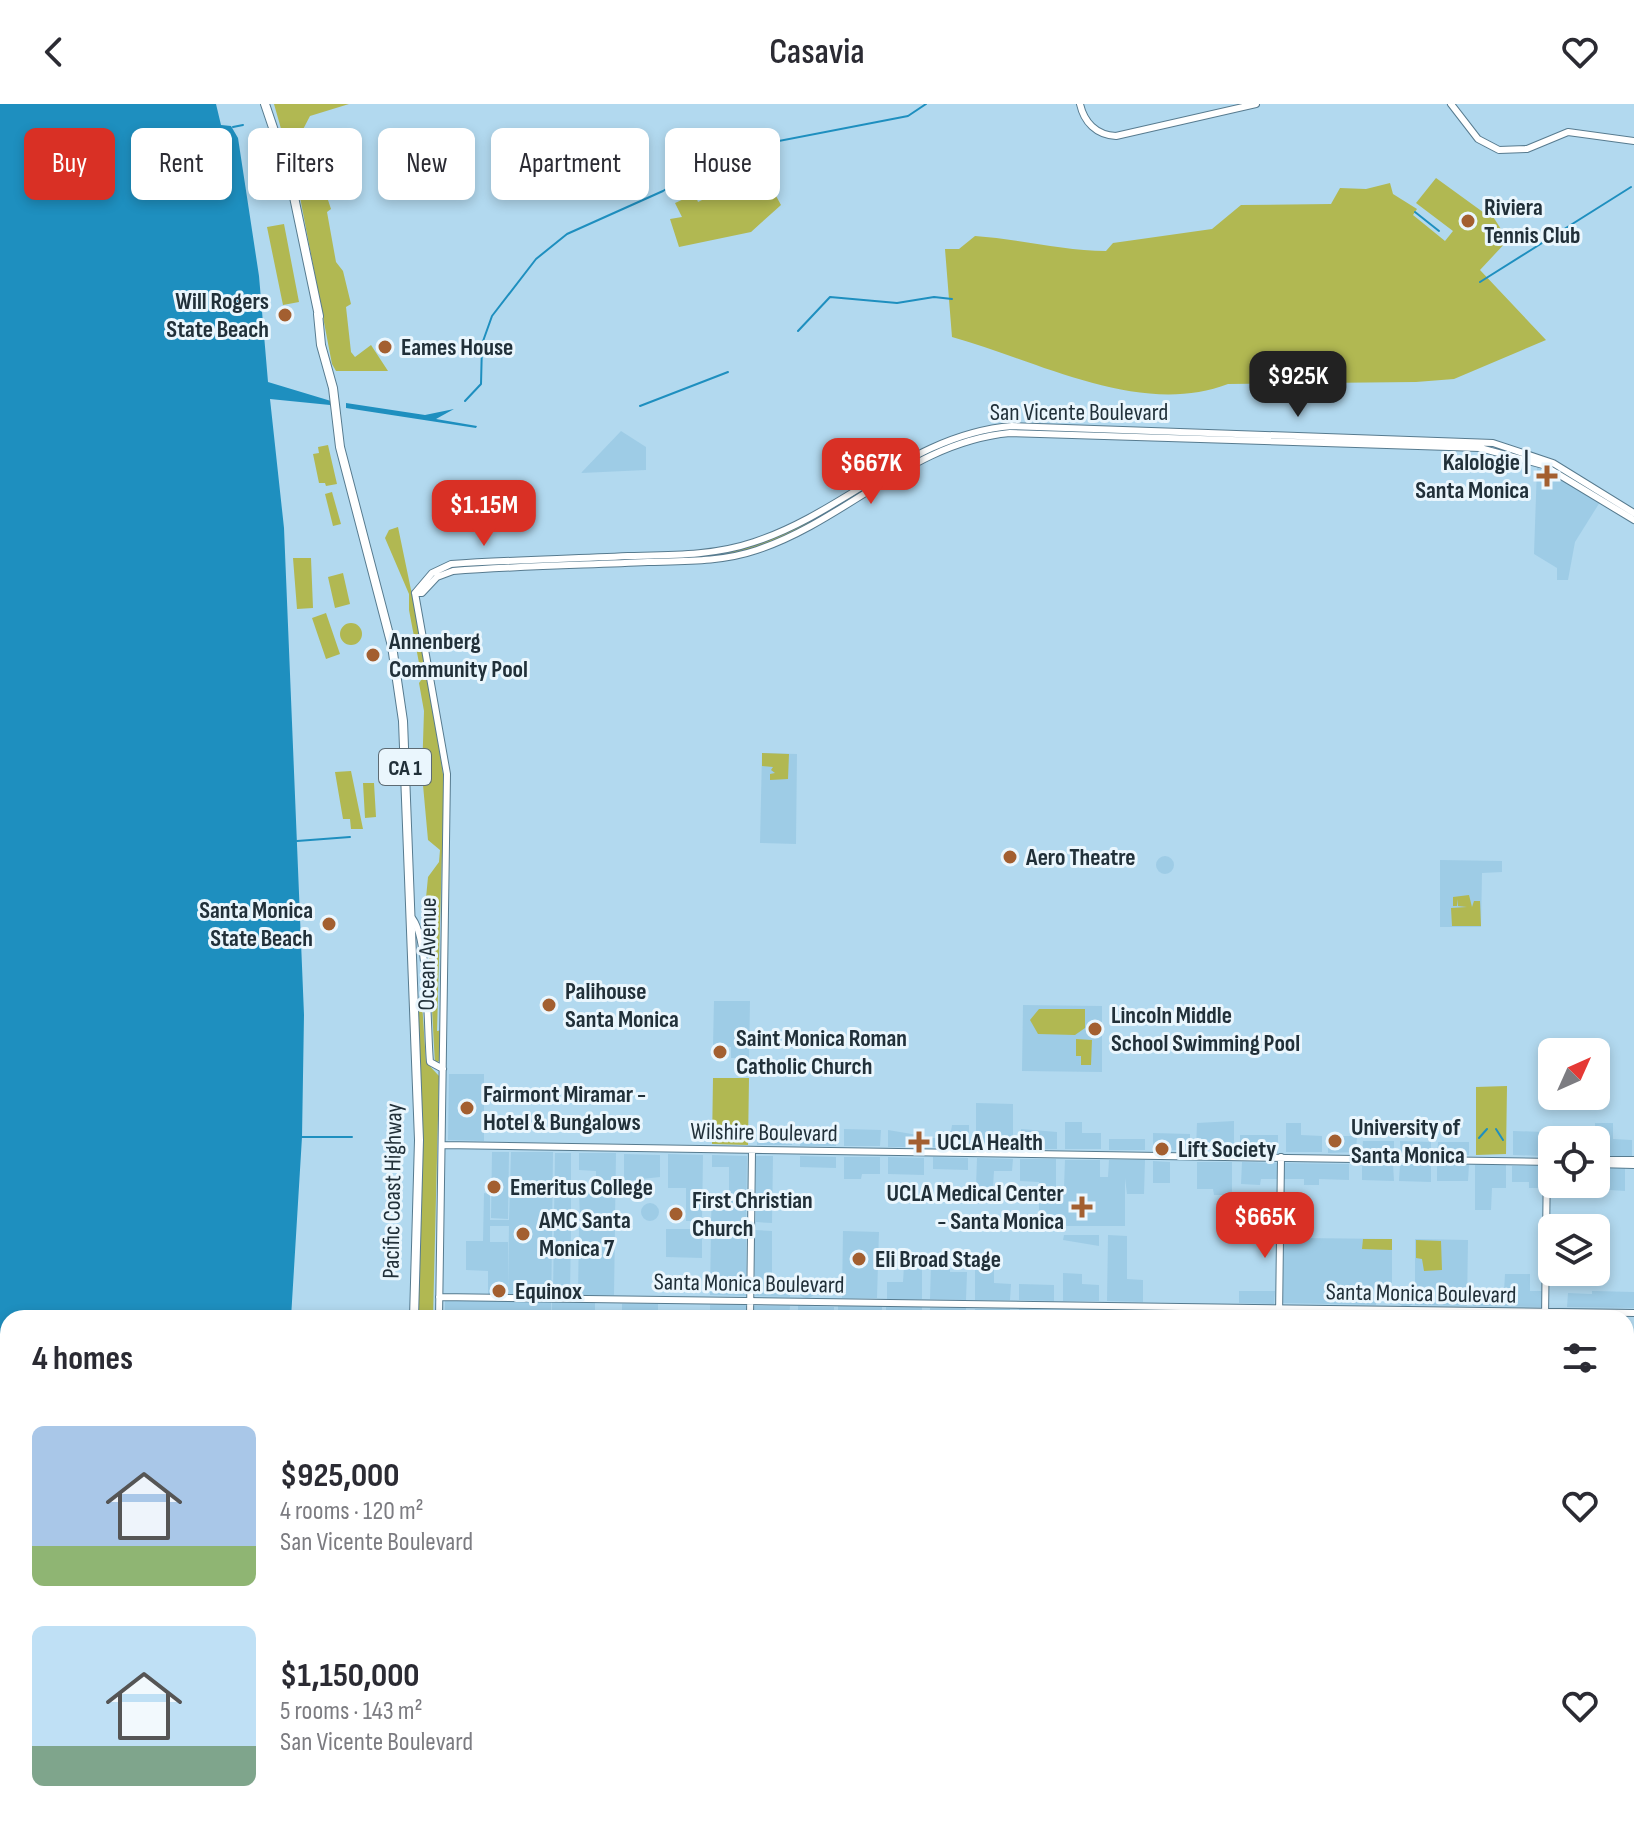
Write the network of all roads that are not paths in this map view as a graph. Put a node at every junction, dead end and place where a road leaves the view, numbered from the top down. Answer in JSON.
{"nodes":[{"id":1,"x":265,"y":104,"type":"edge"},
{"id":2,"x":1080,"y":104,"type":"edge"},
{"id":3,"x":1256,"y":104,"type":"edge"},
{"id":4,"x":1451,"y":104,"type":"edge"},
{"id":5,"x":1634,"y":141,"type":"edge"},
{"id":6,"x":318,"y":317,"type":"junction"},
{"id":7,"x":336,"y":404,"type":"junction"},
{"id":8,"x":1634,"y":513,"type":"edge"},
{"id":9,"x":1634,"y":520,"type":"edge"},
{"id":10,"x":423,"y":580,"type":"junction"},
{"id":11,"x":414,"y":581,"type":"dead end"},
{"id":12,"x":425,"y":589,"type":"junction"},
{"id":13,"x":415,"y":593,"type":"junction"},
{"id":14,"x":420,"y":615,"type":"junction"},
{"id":15,"x":410,"y":917,"type":"junction"},
{"id":16,"x":443,"y":1069,"type":"junction"},
{"id":17,"x":442,"y":1145,"type":"junction"},
{"id":18,"x":752,"y":1150,"type":"junction"},
{"id":19,"x":1281,"y":1157,"type":"junction"},
{"id":20,"x":1538,"y":1161,"type":"edge"},
{"id":21,"x":1610,"y":1162,"type":"edge"},
{"id":22,"x":1634,"y":1162,"type":"edge"},
{"id":23,"x":1549,"y":1198,"type":"edge"},
{"id":24,"x":439,"y":1297,"type":"junction"},
{"id":25,"x":750,"y":1301,"type":"junction"},
{"id":26,"x":1279,"y":1309,"type":"junction"},
{"id":27,"x":412,"y":1310,"type":"edge"},
{"id":28,"x":439,"y":1310,"type":"edge"},
{"id":29,"x":750,"y":1310,"type":"edge"},
{"id":30,"x":1307,"y":1310,"type":"edge"},
{"id":31,"x":1545,"y":1310,"type":"edge"}],
"edges":[{"from":1,"to":6,"type":"highway","number":"CA 1"},
{"from":2,"to":3,"type":"main road"},
{"from":4,"to":5,"type":"main road"},
{"from":6,"to":7,"type":"highway","number":"CA 1"},
{"from":6,"to":7,"type":"highway","number":"CA 1"},
{"from":7,"to":15,"type":"highway","number":"CA 1"},
{"from":8,"to":10,"type":"main road","name":"San Vicente Boulevard"},
{"from":9,"to":12,"type":"main road"},
{"from":10,"to":11,"type":"main road","name":"San Vicente Boulevard"},
{"from":10,"to":13,"type":"main road"},
{"from":12,"to":13,"type":"main road"},
{"from":12,"to":14,"type":"main road"},
{"from":13,"to":14,"type":"main road","name":"Ocean Avenue"},
{"from":14,"to":16,"type":"main road","name":"Ocean Avenue"},
{"from":15,"to":16,"type":"main road"},
{"from":15,"to":27,"type":"highway","name":"Pacific Coast Highway","number":"CA 1"},
{"from":16,"to":17,"type":"main road","name":"Ocean Avenue"},
{"from":17,"to":18,"type":"main road","name":"Wilshire Boulevard"},
{"from":17,"to":24,"type":"main road","name":"Ocean Avenue"},
{"from":18,"to":19,"type":"main road","name":"Wilshire Boulevard"},
{"from":18,"to":25,"type":"main road"},
{"from":19,"to":20,"type":"main road","name":"Wilshire Boulevard"},
{"from":19,"to":26,"type":"main road"},
{"from":21,"to":22,"type":"main road"},
{"from":23,"to":31,"type":"main road"},
{"from":24,"to":25,"type":"main road","name":"Santa Monica Boulevard"},
{"from":24,"to":28,"type":"main road","name":"Ocean Avenue"},
{"from":25,"to":26,"type":"main road","name":"Santa Monica Boulevard"},
{"from":25,"to":29,"type":"main road"},
{"from":26,"to":30,"type":"main road","name":"Santa Monica Boulevard"}]}
